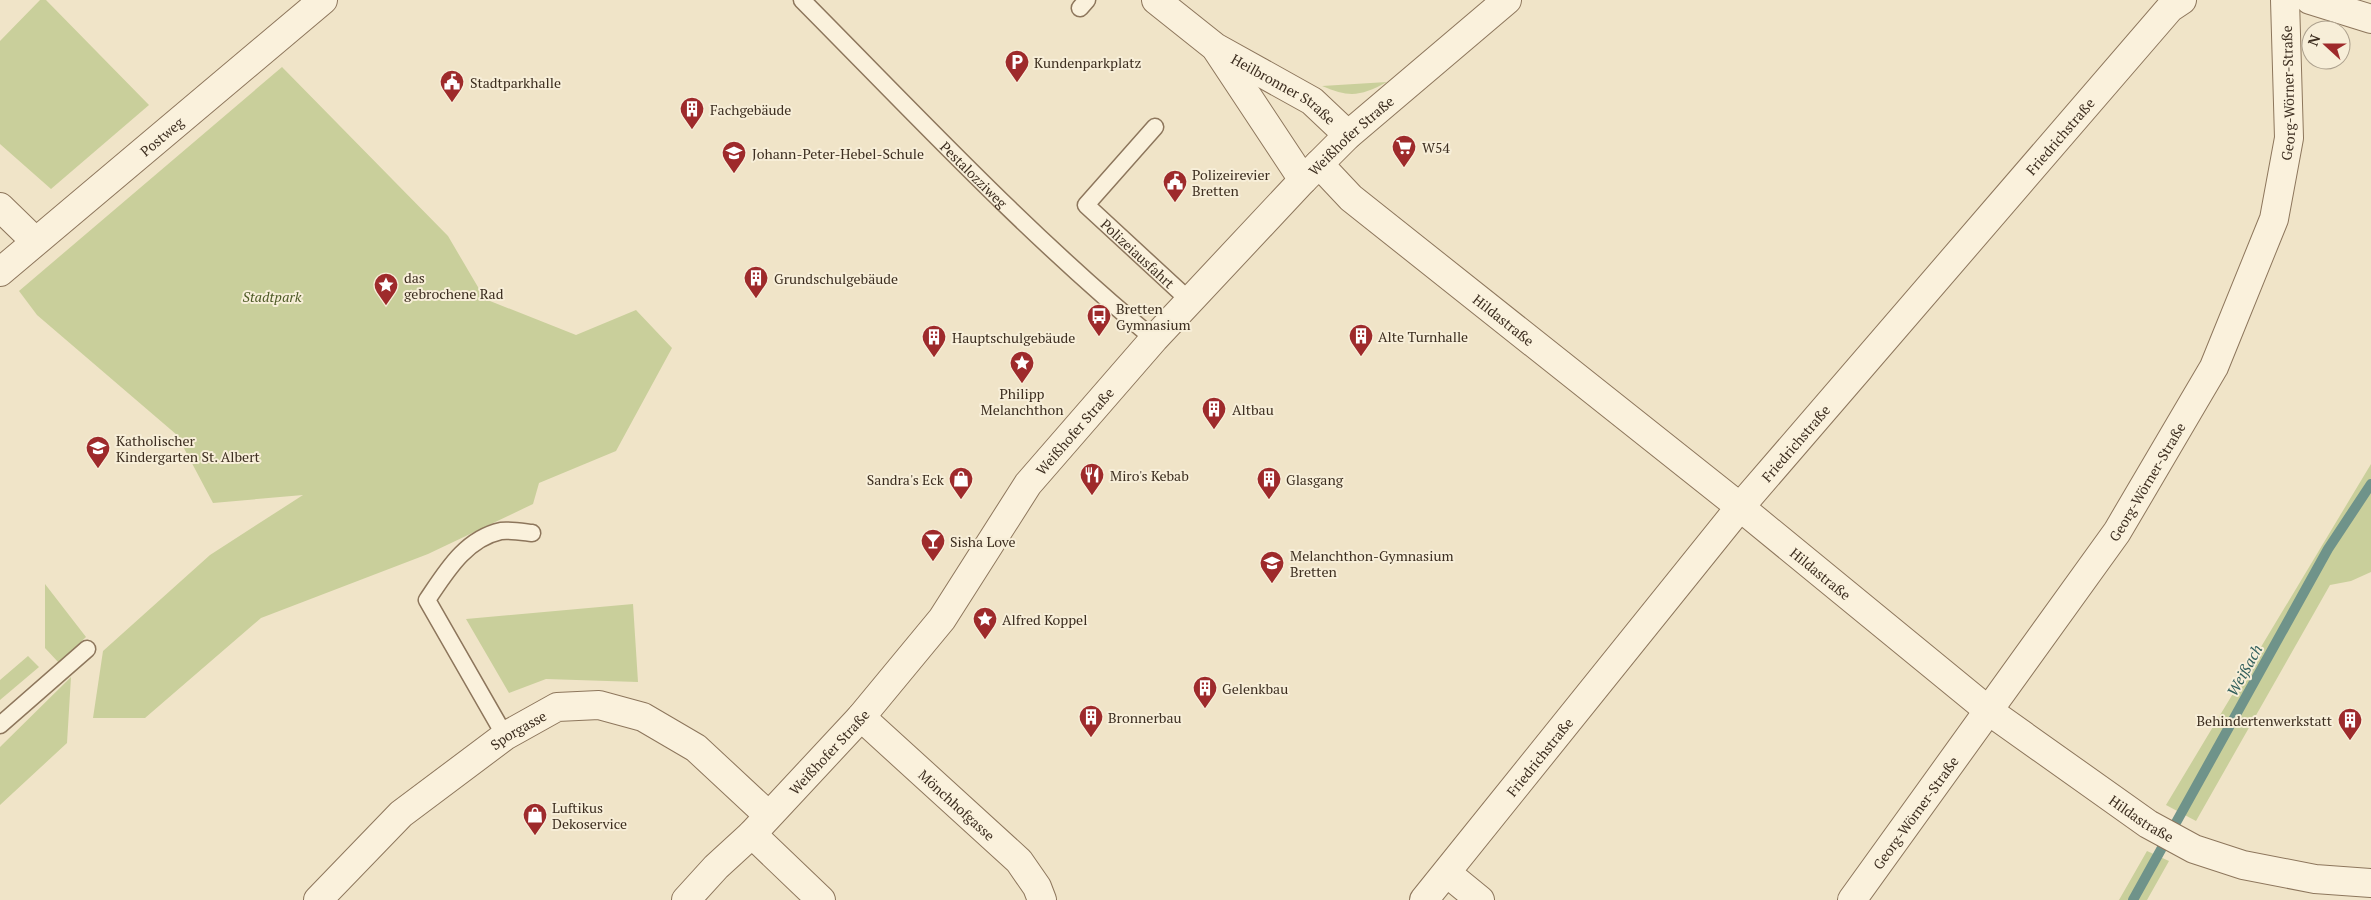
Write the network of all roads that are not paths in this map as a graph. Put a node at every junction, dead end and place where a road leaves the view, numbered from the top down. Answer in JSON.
{"nodes":[{"id":1,"x":323,"y":0,"type":"edge"},
{"id":2,"x":802,"y":0,"type":"edge"},
{"id":3,"x":1156,"y":0,"type":"edge"},
{"id":4,"x":2182,"y":0,"type":"edge"},
{"id":5,"x":2285,"y":0,"type":"edge"},
{"id":6,"x":2310,"y":0,"type":"edge"},
{"id":7,"x":1499,"y":3,"type":"edge"},
{"id":8,"x":2371,"y":19,"type":"edge"},
{"id":9,"x":1215,"y":47,"type":"junction"},
{"id":10,"x":1155,"y":127,"type":"dead end"},
{"id":11,"x":1348,"y":135,"type":"junction"},
{"id":12,"x":1311,"y":172,"type":"junction"},
{"id":13,"x":0,"y":207,"type":"edge"},
{"id":14,"x":35,"y":241,"type":"junction"},
{"id":15,"x":0,"y":272,"type":"edge"},
{"id":16,"x":1190,"y":301,"type":"junction"},
{"id":17,"x":1154,"y":339,"type":"junction"},
{"id":18,"x":1740,"y":507,"type":"junction"},
{"id":19,"x":532,"y":533,"type":"dead end"},
{"id":20,"x":87,"y":649,"type":"dead end"},
{"id":21,"x":1989,"y":711,"type":"junction"},
{"id":22,"x":861,"y":717,"type":"junction"},
{"id":23,"x":0,"y":726,"type":"edge"},
{"id":24,"x":505,"y":736,"type":"junction"},
{"id":25,"x":760,"y":825,"type":"junction"},
{"id":26,"x":1447,"y":873,"type":"junction"},
{"id":27,"x":2371,"y":883,"type":"edge"},
{"id":28,"x":318,"y":900,"type":"edge"},
{"id":29,"x":686,"y":900,"type":"edge"},
{"id":30,"x":821,"y":900,"type":"edge"},
{"id":31,"x":1042,"y":900,"type":"edge"},
{"id":32,"x":1424,"y":900,"type":"edge"},
{"id":33,"x":1480,"y":900,"type":"edge"},
{"id":34,"x":1852,"y":900,"type":"edge"}],
"edges":[{"from":1,"to":14,"type":"street","name":"Postweg"},
{"from":2,"to":17,"type":"lane","name":"Pestalozziweg"},
{"from":3,"to":9,"type":"street","name":"Heilbronner Straße"},
{"from":4,"to":18,"type":"street","name":"Friedrichstraße"},
{"from":5,"to":21,"type":"street","name":"Georg-Wörner-Straße"},
{"from":6,"to":8,"type":"street"},
{"from":7,"to":11,"type":"street","name":"Weißhofer Straße"},
{"from":9,"to":11,"type":"street","name":"Heilbronner Straße"},
{"from":9,"to":12,"type":"street","name":"Heilbronner Straße"},
{"from":10,"to":16,"type":"lane","name":"Polizeiausfahrt"},
{"from":11,"to":12,"type":"street","name":"Weißhofer Straße"},
{"from":12,"to":16,"type":"street","name":"Weißhofer Straße"},
{"from":12,"to":18,"type":"street","name":"Hildastraße"},
{"from":13,"to":14,"type":"street"},
{"from":14,"to":15,"type":"street","name":"Postweg"},
{"from":16,"to":17,"type":"street","name":"Weißhofer Straße"},
{"from":17,"to":22,"type":"street","name":"Weißhofer Straße"},
{"from":18,"to":21,"type":"street","name":"Hildastraße"},
{"from":18,"to":26,"type":"street","name":"Friedrichstraße"},
{"from":19,"to":24,"type":"lane"},
{"from":20,"to":23,"type":"lane"},
{"from":21,"to":27,"type":"street","name":"Hildastraße"},
{"from":21,"to":34,"type":"street","name":"Georg-Wörner-Straße"},
{"from":22,"to":25,"type":"street","name":"Weißhofer Straße"},
{"from":22,"to":31,"type":"street","name":"Mönchhofgasse"},
{"from":24,"to":25,"type":"street","name":"Sporgasse"},
{"from":24,"to":28,"type":"street","name":"Sporgasse"},
{"from":25,"to":29,"type":"street","name":"Weißhofer Straße"},
{"from":25,"to":30,"type":"street","name":"Sporgasse"},
{"from":26,"to":32,"type":"street","name":"Friedrichstraße"},
{"from":26,"to":33,"type":"street"}]}
